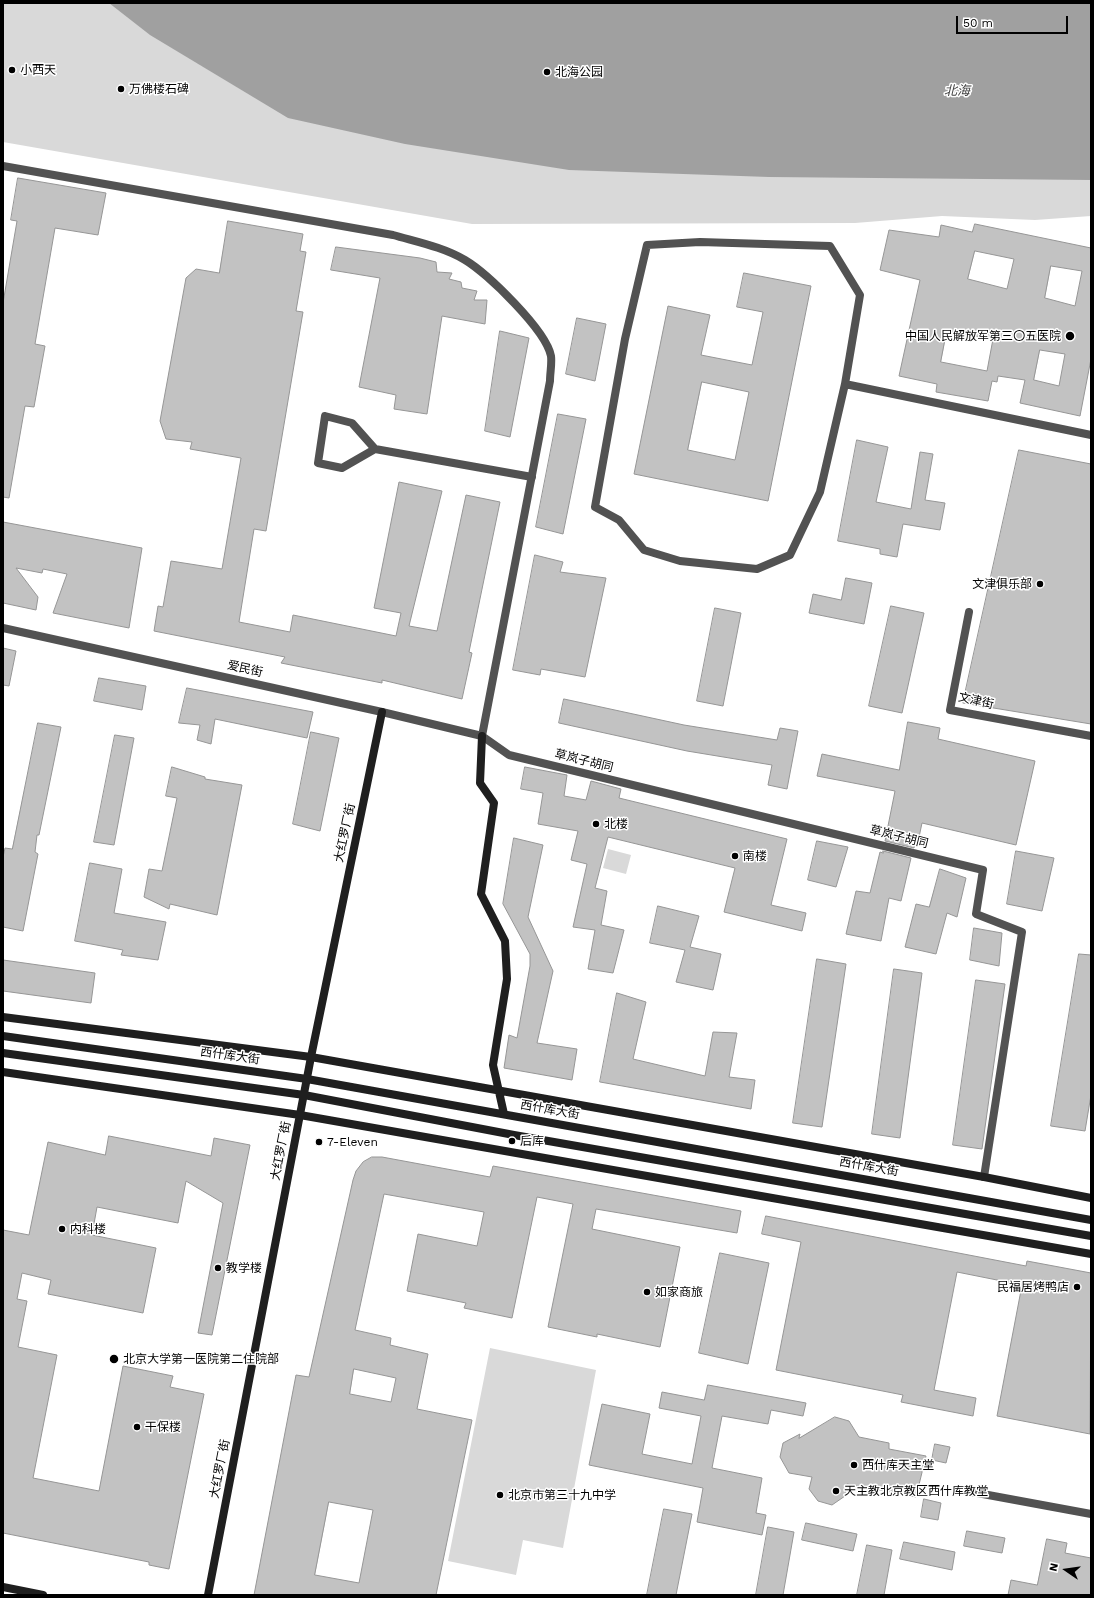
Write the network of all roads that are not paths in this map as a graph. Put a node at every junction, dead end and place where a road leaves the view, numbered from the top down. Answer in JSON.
{"nodes":[{"id":1,"x":3,"y":166,"type":"edge"},
{"id":2,"x":846,"y":384,"type":"junction"},
{"id":3,"x":1091,"y":435,"type":"edge"},
{"id":4,"x":375,"y":449,"type":"junction"},
{"id":5,"x":532,"y":477,"type":"junction"},
{"id":6,"x":969,"y":612,"type":"dead end"},
{"id":7,"x":3,"y":628,"type":"edge"},
{"id":8,"x":382,"y":712,"type":"junction"},
{"id":9,"x":482,"y":736,"type":"junction"},
{"id":10,"x":1091,"y":736,"type":"edge"},
{"id":11,"x":3,"y":1017,"type":"edge"},
{"id":12,"x":3,"y":1036,"type":"edge"},
{"id":13,"x":3,"y":1053,"type":"edge"},
{"id":14,"x":312,"y":1057,"type":"junction"},
{"id":15,"x":3,"y":1072,"type":"edge"},
{"id":16,"x":307,"y":1079,"type":"junction"},
{"id":17,"x":499,"y":1091,"type":"junction"},
{"id":18,"x":304,"y":1096,"type":"junction"},
{"id":19,"x":504,"y":1114,"type":"junction"},
{"id":20,"x":300,"y":1115,"type":"junction"},
{"id":21,"x":984,"y":1177,"type":"junction"},
{"id":22,"x":1091,"y":1198,"type":"edge"},
{"id":23,"x":1091,"y":1220,"type":"edge"},
{"id":24,"x":1091,"y":1236,"type":"edge"},
{"id":25,"x":1091,"y":1254,"type":"edge"},
{"id":26,"x":961,"y":1490,"type":"dead end"},
{"id":27,"x":1091,"y":1514,"type":"edge"},
{"id":28,"x":3,"y":1587,"type":"edge"},
{"id":29,"x":43,"y":1595,"type":"edge"},
{"id":30,"x":208,"y":1595,"type":"edge"}],
"edges":[{"from":1,"to":5,"type":"street"},
{"from":2,"to":2,"type":"street"},
{"from":2,"to":3,"type":"street"},
{"from":4,"to":4,"type":"street"},
{"from":4,"to":5,"type":"street"},
{"from":5,"to":9,"type":"street"},
{"from":6,"to":10,"type":"street","name":"文津街"},
{"from":7,"to":8,"type":"street","name":"爱民街"},
{"from":8,"to":9,"type":"street","name":"爱民街"},
{"from":8,"to":14,"type":"street","name":"大红罗厂街"},
{"from":9,"to":17,"type":"street"},
{"from":9,"to":21,"type":"street","name":"草岚子胡同"},
{"from":11,"to":14,"type":"street","name":"西什库大街"},
{"from":12,"to":16,"type":"street","name":"西什库大街"},
{"from":13,"to":18,"type":"street"},
{"from":14,"to":16,"type":"street","name":"大红罗厂街"},
{"from":14,"to":17,"type":"street","name":"西什库大街"},
{"from":15,"to":20,"type":"street"},
{"from":16,"to":18,"type":"street","name":"大红罗厂街"},
{"from":16,"to":19,"type":"street","name":"西什库大街"},
{"from":17,"to":19,"type":"street"},
{"from":17,"to":21,"type":"street","name":"西什库大街"},
{"from":18,"to":20,"type":"street","name":"大红罗厂街"},
{"from":18,"to":24,"type":"street"},
{"from":19,"to":23,"type":"street","name":"西什库大街"},
{"from":20,"to":25,"type":"street"},
{"from":20,"to":30,"type":"street","name":"大红罗厂街"},
{"from":21,"to":22,"type":"street","name":"西什库大街"},
{"from":26,"to":27,"type":"street"},
{"from":28,"to":29,"type":"street"}]}
